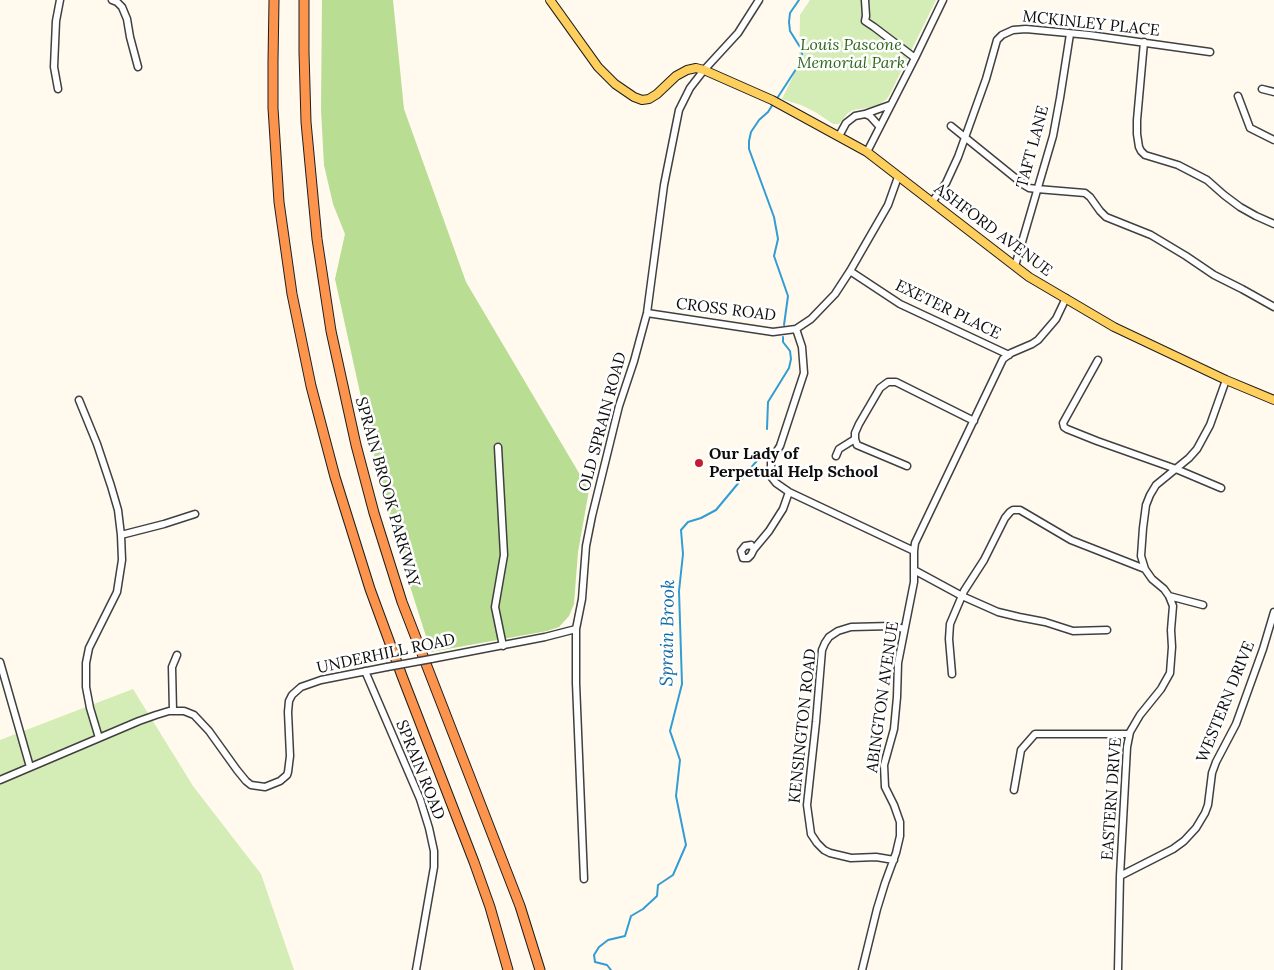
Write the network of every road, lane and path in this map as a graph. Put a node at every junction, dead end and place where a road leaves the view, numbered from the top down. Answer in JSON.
{"nodes":[{"id":1,"x":60,"y":0,"type":"edge"},
{"id":2,"x":112,"y":0,"type":"edge"},
{"id":3,"x":274,"y":0,"type":"edge"},
{"id":4,"x":304,"y":0,"type":"edge"},
{"id":5,"x":550,"y":0,"type":"edge"},
{"id":6,"x":759,"y":0,"type":"edge"},
{"id":7,"x":865,"y":0,"type":"edge"},
{"id":8,"x":943,"y":0,"type":"edge"},
{"id":9,"x":1070,"y":34,"type":"junction"},
{"id":10,"x":1144,"y":42,"type":"junction"},
{"id":11,"x":1210,"y":52,"type":"dead end"},
{"id":12,"x":915,"y":58,"type":"junction"},
{"id":13,"x":138,"y":67,"type":"dead end"},
{"id":14,"x":704,"y":70,"type":"junction"},
{"id":15,"x":1262,"y":88,"type":"dead end"},
{"id":16,"x":58,"y":89,"type":"dead end"},
{"id":17,"x":1274,"y":92,"type":"edge"},
{"id":18,"x":1238,"y":96,"type":"dead end"},
{"id":19,"x":890,"y":105,"type":"junction"},
{"id":20,"x":865,"y":114,"type":"junction"},
{"id":21,"x":879,"y":126,"type":"junction"},
{"id":22,"x":951,"y":126,"type":"dead end"},
{"id":23,"x":838,"y":136,"type":"junction"},
{"id":24,"x":965,"y":136,"type":"junction"},
{"id":25,"x":1274,"y":139,"type":"edge"},
{"id":26,"x":867,"y":152,"type":"junction"},
{"id":27,"x":898,"y":177,"type":"junction"},
{"id":28,"x":1037,"y":189,"type":"junction"},
{"id":29,"x":932,"y":202,"type":"junction"},
{"id":30,"x":1274,"y":224,"type":"edge"},
{"id":31,"x":1015,"y":266,"type":"junction"},
{"id":32,"x":850,"y":271,"type":"junction"},
{"id":33,"x":1066,"y":298,"type":"junction"},
{"id":34,"x":1274,"y":307,"type":"edge"},
{"id":35,"x":647,"y":313,"type":"junction"},
{"id":36,"x":796,"y":328,"type":"junction"},
{"id":37,"x":1009,"y":355,"type":"junction"},
{"id":38,"x":1098,"y":360,"type":"dead end"},
{"id":39,"x":1226,"y":380,"type":"junction"},
{"id":40,"x":79,"y":400,"type":"dead end"},
{"id":41,"x":1274,"y":400,"type":"edge"},
{"id":42,"x":974,"y":421,"type":"junction"},
{"id":43,"x":854,"y":439,"type":"junction"},
{"id":44,"x":498,"y":447,"type":"dead end"},
{"id":45,"x":836,"y":456,"type":"dead end"},
{"id":46,"x":907,"y":466,"type":"dead end"},
{"id":47,"x":1176,"y":469,"type":"junction"},
{"id":48,"x":1221,"y":488,"type":"dead end"},
{"id":49,"x":789,"y":492,"type":"junction"},
{"id":50,"x":195,"y":514,"type":"dead end"},
{"id":51,"x":121,"y":535,"type":"junction"},
{"id":52,"x":754,"y":548,"type":"dead end"},
{"id":53,"x":914,"y":551,"type":"junction"},
{"id":54,"x":1145,"y":569,"type":"junction"},
{"id":55,"x":914,"y":570,"type":"junction"},
{"id":56,"x":962,"y":596,"type":"junction"},
{"id":57,"x":1169,"y":596,"type":"junction"},
{"id":58,"x":1203,"y":605,"type":"dead end"},
{"id":59,"x":1274,"y":612,"type":"edge"},
{"id":60,"x":576,"y":629,"type":"junction"},
{"id":61,"x":904,"y":629,"type":"junction"},
{"id":62,"x":1107,"y":630,"type":"dead end"},
{"id":63,"x":503,"y":645,"type":"junction"},
{"id":64,"x":177,"y":655,"type":"dead end"},
{"id":65,"x":0,"y":662,"type":"edge"},
{"id":66,"x":365,"y":671,"type":"junction"},
{"id":67,"x":952,"y":674,"type":"dead end"},
{"id":68,"x":173,"y":711,"type":"junction"},
{"id":69,"x":1129,"y":734,"type":"junction"},
{"id":70,"x":100,"y":738,"type":"junction"},
{"id":71,"x":30,"y":767,"type":"junction"},
{"id":72,"x":0,"y":780,"type":"edge"},
{"id":73,"x":1014,"y":790,"type":"dead end"},
{"id":74,"x":894,"y":860,"type":"junction"},
{"id":75,"x":1120,"y":876,"type":"junction"},
{"id":76,"x":584,"y":879,"type":"dead end"},
{"id":77,"x":416,"y":970,"type":"edge"},
{"id":78,"x":508,"y":970,"type":"edge"},
{"id":79,"x":540,"y":970,"type":"edge"},
{"id":80,"x":862,"y":970,"type":"edge"},
{"id":81,"x":1118,"y":970,"type":"edge"}],
"edges":[{"from":1,"to":16,"type":"street"},
{"from":2,"to":13,"type":"street"},
{"from":3,"to":78,"type":"highway"},
{"from":4,"to":79,"type":"highway","name":"SPRAIN BROOK PARKWAY"},
{"from":5,"to":14,"type":"main road"},
{"from":6,"to":14,"type":"street","name":"OLD SPRAIN ROAD"},
{"from":7,"to":12,"type":"street"},
{"from":8,"to":12,"type":"street"},
{"from":9,"to":10,"type":"street","name":"MCKINLEY PLACE"},
{"from":9,"to":24,"type":"street","name":"MCKINLEY PLACE"},
{"from":9,"to":28,"type":"street","name":"TAFT LANE"},
{"from":10,"to":11,"type":"street","name":"MCKINLEY PLACE"},
{"from":10,"to":30,"type":"street"},
{"from":12,"to":19,"type":"street"},
{"from":14,"to":23,"type":"main road","name":"ASHFORD AVENUE"},
{"from":14,"to":35,"type":"street","name":"OLD SPRAIN ROAD"},
{"from":15,"to":17,"type":"street"},
{"from":18,"to":25,"type":"street"},
{"from":19,"to":20,"type":"street"},
{"from":19,"to":21,"type":"street"},
{"from":20,"to":21,"type":"street"},
{"from":20,"to":23,"type":"street"},
{"from":21,"to":26,"type":"street"},
{"from":22,"to":24,"type":"street"},
{"from":23,"to":26,"type":"main road","name":"ASHFORD AVENUE"},
{"from":24,"to":28,"type":"street"},
{"from":24,"to":29,"type":"street","name":"MCKINLEY PLACE"},
{"from":26,"to":27,"type":"main road","name":"ASHFORD AVENUE"},
{"from":27,"to":29,"type":"main road","name":"ASHFORD AVENUE"},
{"from":27,"to":32,"type":"street","name":"CROSS ROAD"},
{"from":28,"to":31,"type":"street","name":"TAFT LANE"},
{"from":28,"to":34,"type":"street"},
{"from":29,"to":31,"type":"main road","name":"ASHFORD AVENUE"},
{"from":31,"to":33,"type":"main road","name":"ASHFORD AVENUE"},
{"from":32,"to":36,"type":"street","name":"CROSS ROAD"},
{"from":32,"to":37,"type":"street","name":"EXETER PLACE"},
{"from":33,"to":37,"type":"street"},
{"from":33,"to":39,"type":"main road","name":"ASHFORD AVENUE"},
{"from":35,"to":36,"type":"street","name":"CROSS ROAD"},
{"from":35,"to":60,"type":"street","name":"OLD SPRAIN ROAD"},
{"from":36,"to":49,"type":"street"},
{"from":37,"to":42,"type":"street"},
{"from":38,"to":47,"type":"street"},
{"from":39,"to":41,"type":"main road","name":"ASHFORD AVENUE"},
{"from":39,"to":47,"type":"street"},
{"from":40,"to":51,"type":"street"},
{"from":42,"to":43,"type":"street"},
{"from":42,"to":53,"type":"street"},
{"from":43,"to":45,"type":"street"},
{"from":43,"to":46,"type":"street"},
{"from":44,"to":63,"type":"street"},
{"from":47,"to":48,"type":"street"},
{"from":47,"to":54,"type":"street"},
{"from":49,"to":52,"type":"street"},
{"from":49,"to":53,"type":"street"},
{"from":50,"to":51,"type":"street"},
{"from":51,"to":70,"type":"street"},
{"from":53,"to":55,"type":"street","name":"ABINGTON AVENUE"},
{"from":54,"to":56,"type":"street"},
{"from":54,"to":57,"type":"street"},
{"from":55,"to":56,"type":"street"},
{"from":55,"to":61,"type":"street","name":"ABINGTON AVENUE"},
{"from":56,"to":62,"type":"street"},
{"from":56,"to":67,"type":"street"},
{"from":57,"to":58,"type":"street"},
{"from":57,"to":69,"type":"street","name":"EASTERN DRIVE"},
{"from":59,"to":75,"type":"street","name":"WESTERN DRIVE"},
{"from":60,"to":63,"type":"street","name":"UNDERHILL ROAD"},
{"from":60,"to":76,"type":"street","name":"OLD SPRAIN ROAD"},
{"from":61,"to":74,"type":"street","name":"ABINGTON AVENUE"},
{"from":61,"to":74,"type":"street","name":"KENSINGTON ROAD"},
{"from":63,"to":66,"type":"street","name":"UNDERHILL ROAD","bridge":true},
{"from":64,"to":68,"type":"street"},
{"from":65,"to":71,"type":"street"},
{"from":66,"to":68,"type":"street","name":"UNDERHILL ROAD"},
{"from":66,"to":77,"type":"street","name":"SPRAIN ROAD"},
{"from":68,"to":70,"type":"street"},
{"from":69,"to":73,"type":"street"},
{"from":69,"to":75,"type":"street","name":"EASTERN DRIVE"},
{"from":70,"to":71,"type":"street"},
{"from":71,"to":72,"type":"street"},
{"from":74,"to":80,"type":"street","name":"ABINGTON AVENUE"},
{"from":75,"to":81,"type":"street","name":"EASTERN DRIVE"}]}
